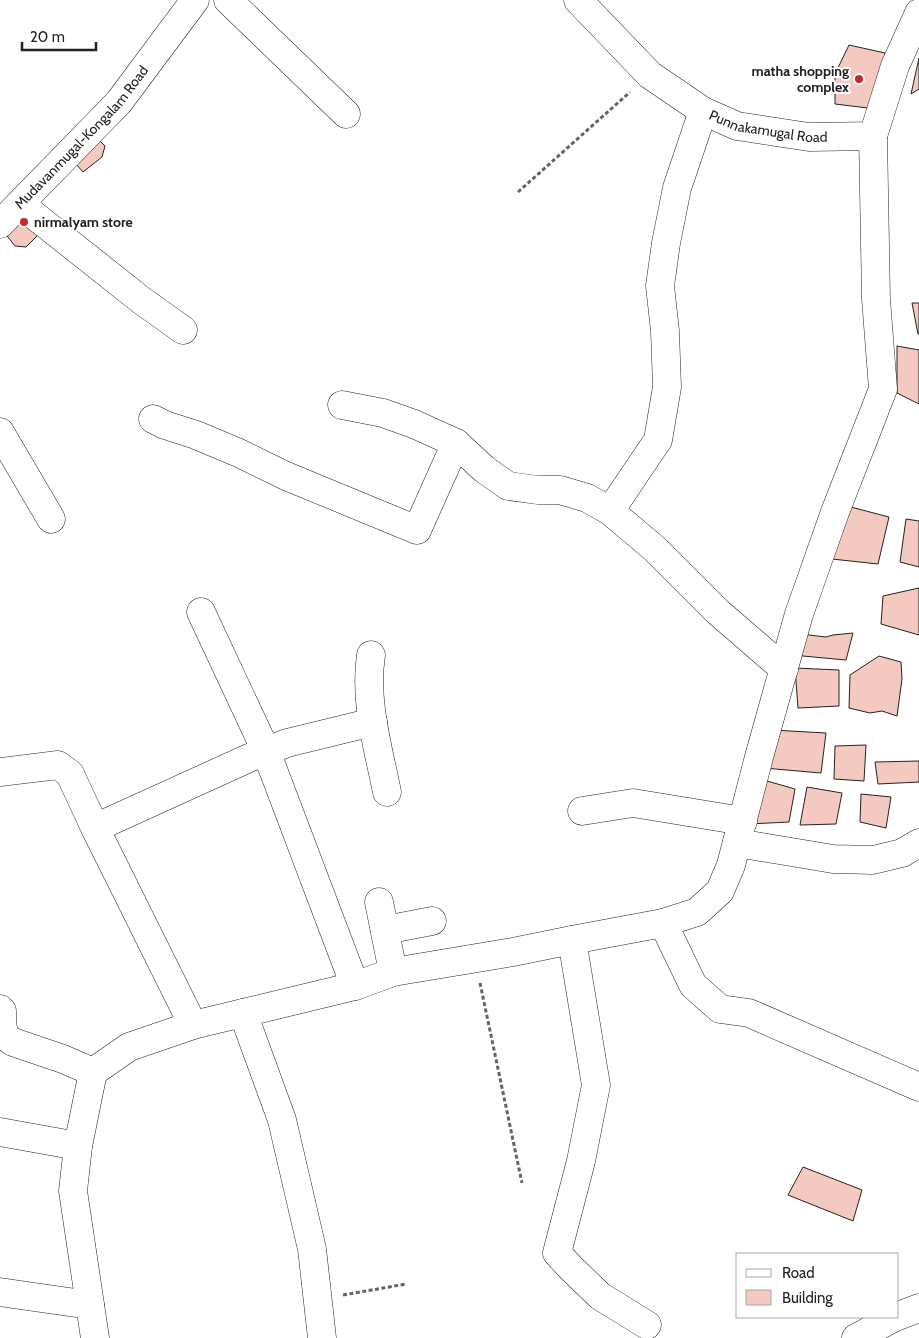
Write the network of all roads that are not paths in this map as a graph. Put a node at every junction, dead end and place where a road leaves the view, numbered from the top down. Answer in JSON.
{"nodes":[{"id":1,"x":195,"y":0,"type":"edge"},
{"id":2,"x":228,"y":0,"type":"edge"},
{"id":3,"x":578,"y":0,"type":"edge"},
{"id":4,"x":919,"y":13,"type":"edge"},
{"id":5,"x":703,"y":111,"type":"junction"},
{"id":6,"x":346,"y":114,"type":"dead end"},
{"id":7,"x":873,"y":136,"type":"junction"},
{"id":8,"x":20,"y":204,"type":"junction"},
{"id":9,"x":0,"y":224,"type":"edge"},
{"id":10,"x":183,"y":330,"type":"dead end"},
{"id":11,"x":342,"y":405,"type":"dead end"},
{"id":12,"x":153,"y":419,"type":"dead end"},
{"id":13,"x":0,"y":432,"type":"edge"},
{"id":14,"x":456,"y":443,"type":"junction"},
{"id":15,"x":610,"y":511,"type":"junction"},
{"id":16,"x":51,"y":519,"type":"dead end"},
{"id":17,"x":201,"y":612,"type":"dead end"},
{"id":18,"x":370,"y":655,"type":"dead end"},
{"id":19,"x":784,"y":669,"type":"junction"},
{"id":20,"x":373,"y":722,"type":"junction"},
{"id":21,"x":266,"y":751,"type":"junction"},
{"id":22,"x":0,"y":772,"type":"edge"},
{"id":23,"x":387,"y":792,"type":"dead end"},
{"id":24,"x":582,"y":811,"type":"dead end"},
{"id":25,"x":95,"y":828,"type":"junction"},
{"id":26,"x":740,"y":832,"type":"junction"},
{"id":27,"x":919,"y":843,"type":"edge"},
{"id":28,"x":379,"y":902,"type":"dead end"},
{"id":29,"x":432,"y":921,"type":"dead end"},
{"id":30,"x":663,"y":923,"type":"junction"},
{"id":31,"x":385,"y":930,"type":"junction"},
{"id":32,"x":572,"y":940,"type":"junction"},
{"id":33,"x":394,"y":972,"type":"junction"},
{"id":34,"x":355,"y":986,"type":"junction"},
{"id":35,"x":0,"y":1009,"type":"edge"},
{"id":36,"x":243,"y":1013,"type":"junction"},
{"id":37,"x":193,"y":1025,"type":"junction"},
{"id":38,"x":93,"y":1072,"type":"junction"},
{"id":39,"x":919,"y":1087,"type":"edge"},
{"id":40,"x":0,"y":1132,"type":"edge"},
{"id":41,"x":78,"y":1146,"type":"junction"},
{"id":42,"x":0,"y":1292,"type":"edge"},
{"id":43,"x":90,"y":1305,"type":"junction"},
{"id":44,"x":919,"y":1308,"type":"edge"},
{"id":45,"x":899,"y":1315,"type":"edge"},
{"id":46,"x":892,"y":1318,"type":"edge"},
{"id":47,"x":647,"y":1325,"type":"dead end"},
{"id":48,"x":95,"y":1338,"type":"edge"},
{"id":49,"x":322,"y":1338,"type":"edge"},
{"id":50,"x":856,"y":1338,"type":"edge"}],
"edges":[{"from":1,"to":8,"type":"street","name":"Mudavanmugal-Kongalam Road"},
{"from":2,"to":6,"type":"street"},
{"from":3,"to":5,"type":"street","name":"Punnakamugal Road"},
{"from":4,"to":7,"type":"street"},
{"from":5,"to":7,"type":"street","name":"Punnakamugal Road"},
{"from":5,"to":15,"type":"street"},
{"from":7,"to":19,"type":"street"},
{"from":8,"to":9,"type":"street","name":"Mudavanmugal-Kongalam Road"},
{"from":8,"to":10,"type":"street"},
{"from":11,"to":14,"type":"street"},
{"from":12,"to":14,"type":"street"},
{"from":13,"to":16,"type":"street"},
{"from":14,"to":15,"type":"street"},
{"from":15,"to":19,"type":"street"},
{"from":17,"to":21,"type":"street"},
{"from":18,"to":20,"type":"street"},
{"from":19,"to":26,"type":"street"},
{"from":20,"to":21,"type":"street"},
{"from":20,"to":23,"type":"street"},
{"from":21,"to":25,"type":"street"},
{"from":21,"to":34,"type":"street"},
{"from":22,"to":25,"type":"street"},
{"from":24,"to":26,"type":"street"},
{"from":25,"to":37,"type":"street"},
{"from":26,"to":27,"type":"street"},
{"from":26,"to":30,"type":"street"},
{"from":28,"to":31,"type":"street"},
{"from":29,"to":31,"type":"street"},
{"from":30,"to":32,"type":"street"},
{"from":30,"to":39,"type":"street"},
{"from":31,"to":33,"type":"street"},
{"from":32,"to":33,"type":"street"},
{"from":32,"to":47,"type":"street"},
{"from":33,"to":34,"type":"street"},
{"from":34,"to":36,"type":"street"},
{"from":35,"to":38,"type":"street"},
{"from":36,"to":37,"type":"street"},
{"from":36,"to":49,"type":"street"},
{"from":37,"to":38,"type":"street"},
{"from":38,"to":41,"type":"street"},
{"from":40,"to":41,"type":"street"},
{"from":41,"to":43,"type":"street"},
{"from":42,"to":43,"type":"street"},
{"from":43,"to":48,"type":"street"},
{"from":44,"to":45,"type":"street"},
{"from":46,"to":50,"type":"street"}]}
